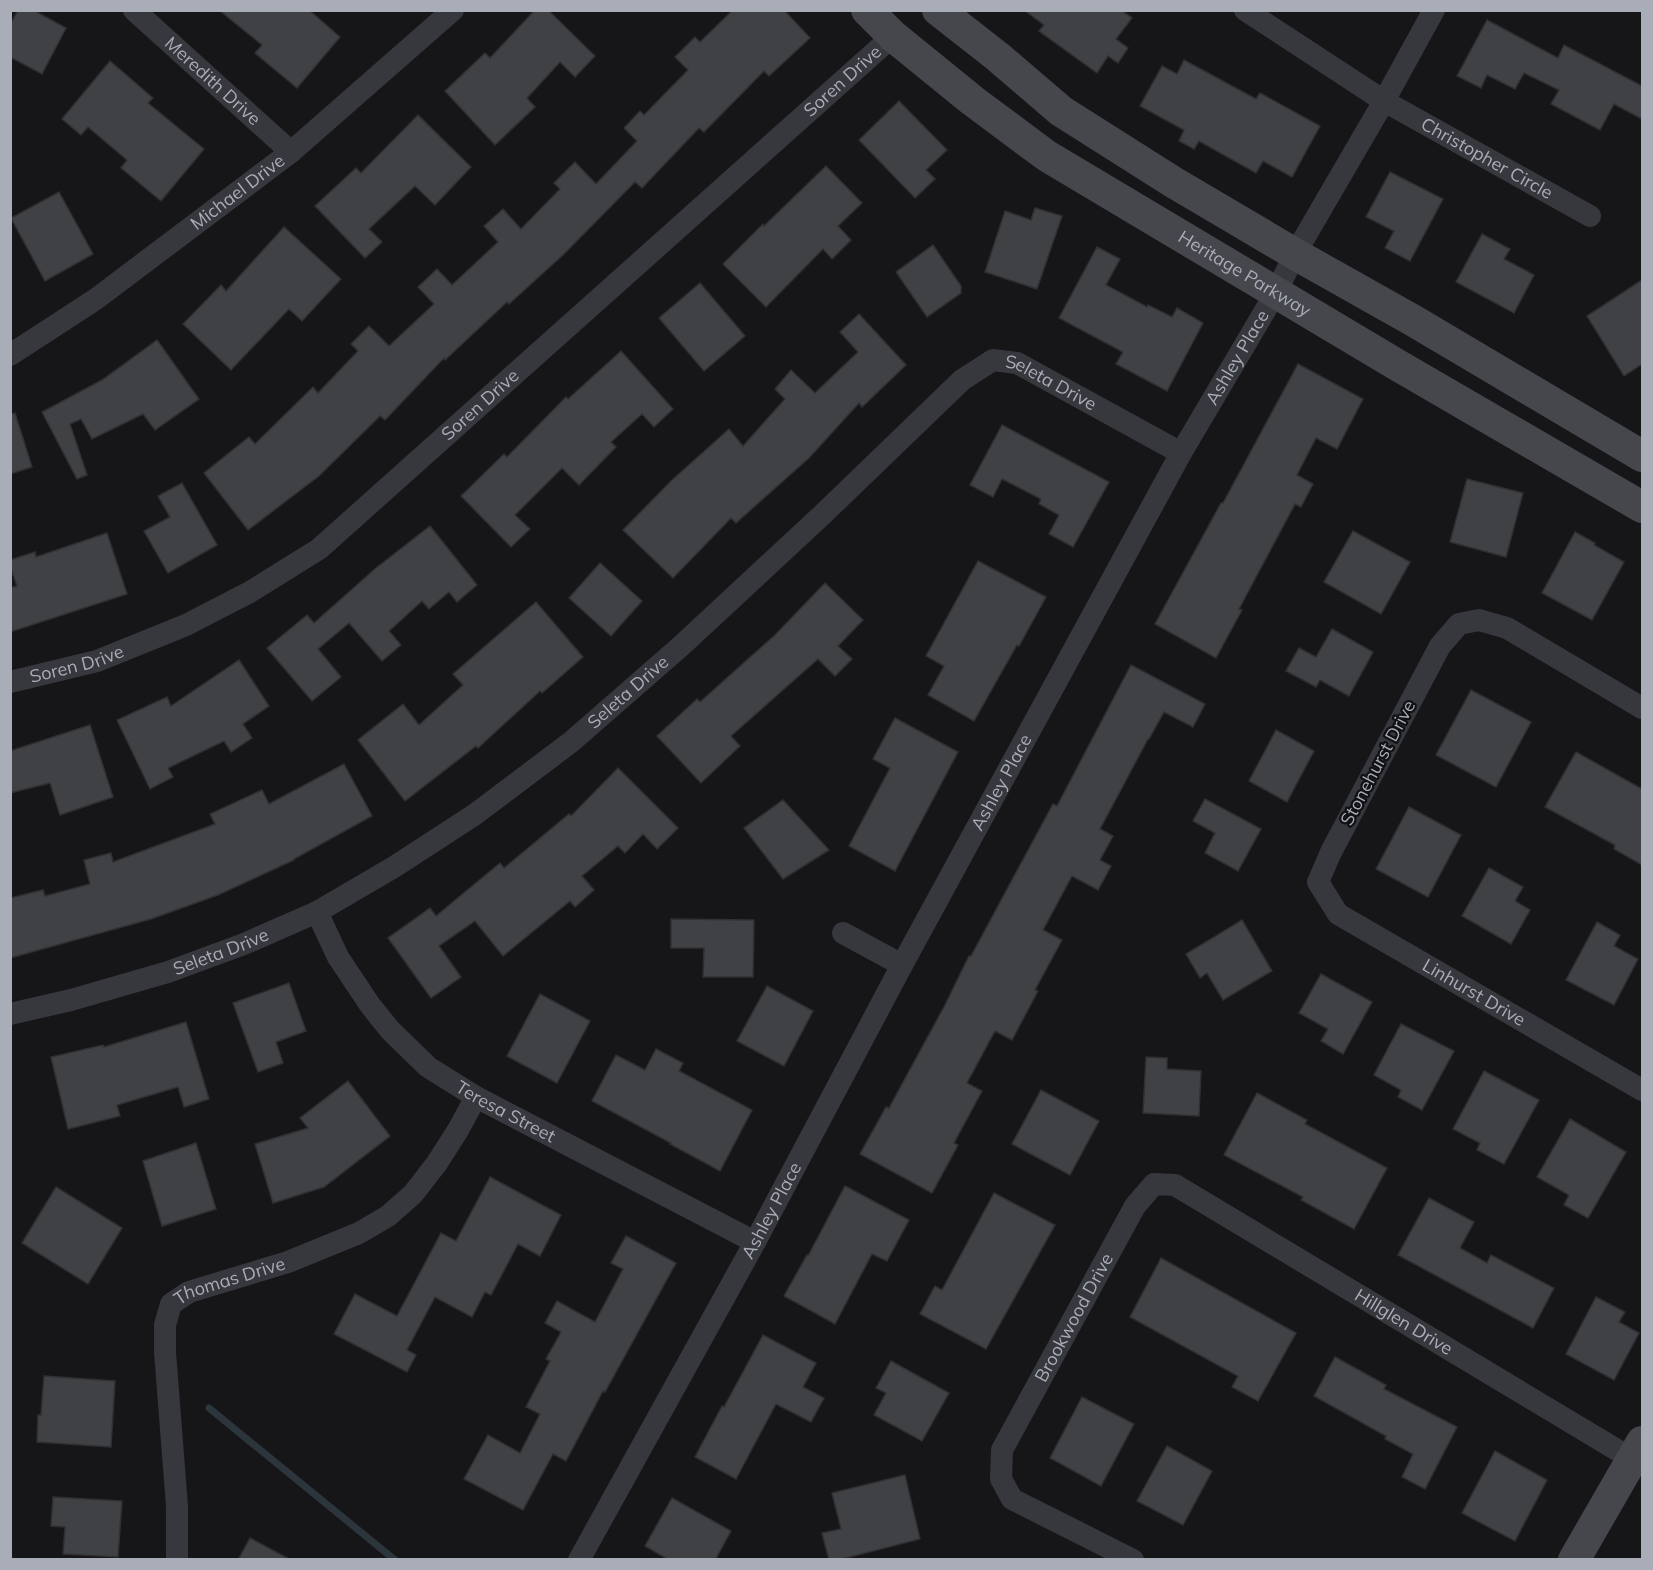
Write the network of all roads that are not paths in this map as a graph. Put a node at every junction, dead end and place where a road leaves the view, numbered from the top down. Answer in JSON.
{"nodes":[{"id":1,"x":134,"y":10,"type":"edge"},
{"id":2,"x":453,"y":10,"type":"edge"},
{"id":3,"x":867,"y":10,"type":"edge"},
{"id":4,"x":938,"y":10,"type":"edge"},
{"id":5,"x":1245,"y":10,"type":"edge"},
{"id":6,"x":1434,"y":10,"type":"edge"},
{"id":7,"x":893,"y":36,"type":"junction"},
{"id":8,"x":1384,"y":101,"type":"junction"},
{"id":9,"x":291,"y":152,"type":"junction"},
{"id":10,"x":1590,"y":216,"type":"dead end"},
{"id":11,"x":1295,"y":254,"type":"junction"},
{"id":12,"x":1276,"y":292,"type":"junction"},
{"id":13,"x":10,"y":355,"type":"edge"},
{"id":14,"x":1181,"y":453,"type":"junction"},
{"id":15,"x":1642,"y":456,"type":"edge"},
{"id":16,"x":1642,"y":507,"type":"edge"},
{"id":17,"x":10,"y":682,"type":"edge"},
{"id":18,"x":1642,"y":708,"type":"edge"},
{"id":19,"x":1318,"y":882,"type":"joint"},
{"id":20,"x":317,"y":912,"type":"junction"},
{"id":21,"x":843,"y":933,"type":"dead end"},
{"id":22,"x":902,"y":965,"type":"junction"},
{"id":23,"x":10,"y":1014,"type":"edge"},
{"id":24,"x":1642,"y":1090,"type":"edge"},
{"id":25,"x":476,"y":1096,"type":"junction"},
{"id":26,"x":1175,"y":1185,"type":"joint"},
{"id":27,"x":754,"y":1242,"type":"junction"},
{"id":28,"x":1637,"y":1451,"type":"edge"},
{"id":29,"x":177,"y":1560,"type":"edge"},
{"id":30,"x":579,"y":1560,"type":"edge"},
{"id":31,"x":1133,"y":1560,"type":"edge"},
{"id":32,"x":1574,"y":1560,"type":"edge"}],
"edges":[{"from":1,"to":9,"type":"street","name":"Meredith Drive"},
{"from":2,"to":9,"type":"street","name":"Michael Drive"},
{"from":3,"to":7,"type":"main road","name":"Heritage Parkway"},
{"from":4,"to":11,"type":"main road"},
{"from":5,"to":8,"type":"street","name":"Christopher Circle"},
{"from":6,"to":8,"type":"street","name":"Ashley Place"},
{"from":7,"to":12,"type":"main road","name":"Heritage Parkway"},
{"from":7,"to":17,"type":"street","name":"Soren Drive"},
{"from":8,"to":10,"type":"street","name":"Christopher Circle"},
{"from":8,"to":11,"type":"street","name":"Ashley Place"},
{"from":9,"to":13,"type":"street","name":"Michael Drive"},
{"from":11,"to":12,"type":"street","name":"Ashley Place"},
{"from":11,"to":15,"type":"main road"},
{"from":12,"to":14,"type":"street","name":"Ashley Place"},
{"from":12,"to":16,"type":"main road","name":"Heritage Parkway"},
{"from":14,"to":20,"type":"street","name":"Seleta Drive"},
{"from":14,"to":22,"type":"street","name":"Ashley Place"},
{"from":18,"to":19,"type":"street","name":"Stonehurst Drive"},
{"from":19,"to":24,"type":"street","name":"Linhurst Drive"},
{"from":20,"to":23,"type":"street","name":"Seleta Drive"},
{"from":20,"to":25,"type":"street","name":"Teresa Street"},
{"from":21,"to":22,"type":"street"},
{"from":22,"to":27,"type":"street","name":"Ashley Place"},
{"from":25,"to":27,"type":"street","name":"Teresa Street"},
{"from":25,"to":29,"type":"street","name":"Thomas Drive"},
{"from":26,"to":28,"type":"street","name":"Hillglen Drive"},
{"from":26,"to":31,"type":"street","name":"Brookwood Drive"},
{"from":27,"to":30,"type":"street","name":"Ashley Place"},
{"from":28,"to":32,"type":"main road"}]}
